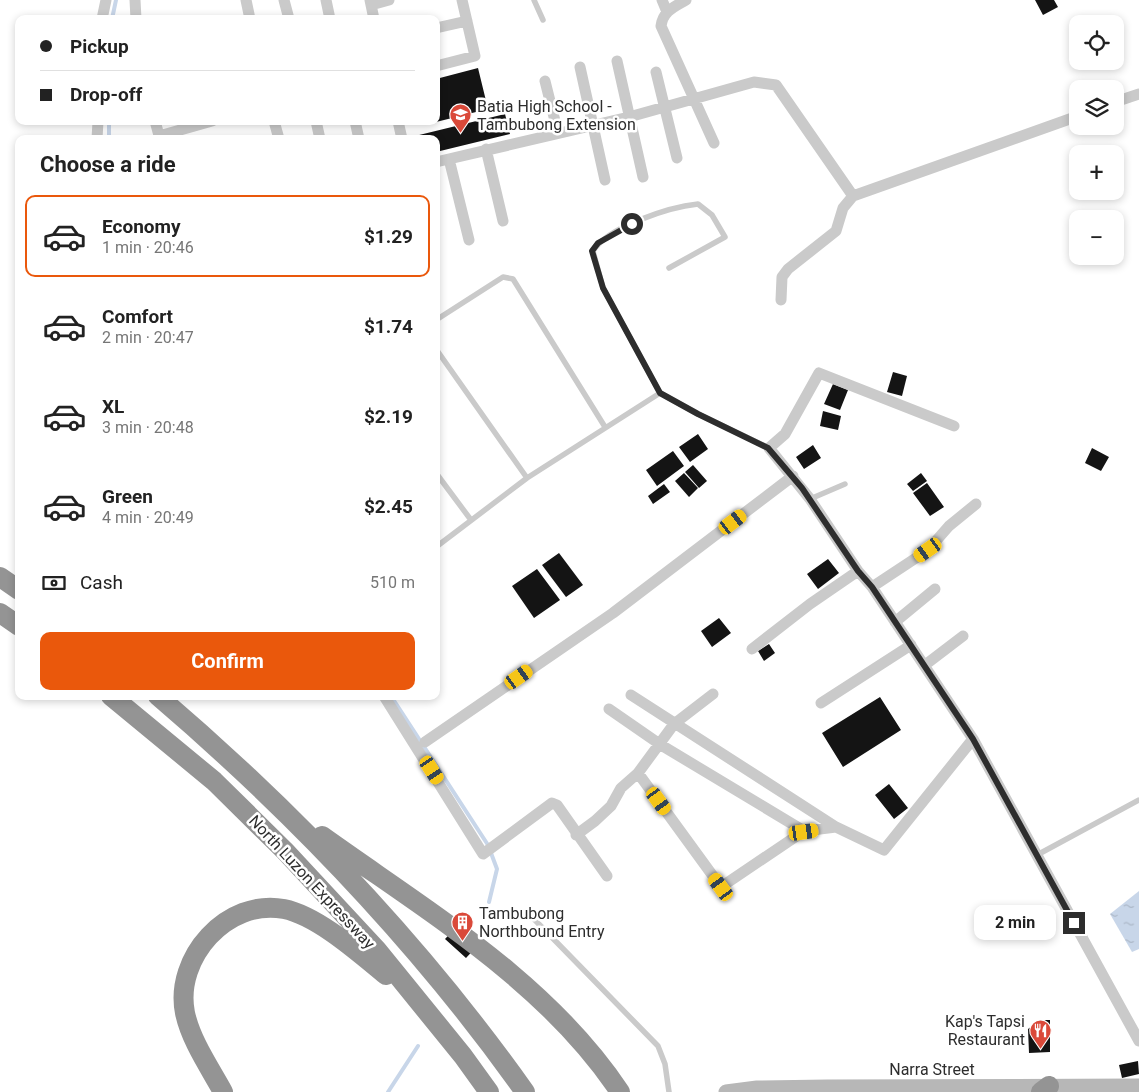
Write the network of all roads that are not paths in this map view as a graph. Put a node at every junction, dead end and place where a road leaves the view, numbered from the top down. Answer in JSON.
{"nodes":[{"id":1,"x":106,"y":0,"type":"edge"},
{"id":2,"x":135,"y":0,"type":"edge"},
{"id":3,"x":246,"y":0,"type":"edge"},
{"id":4,"x":284,"y":0,"type":"edge"},
{"id":5,"x":326,"y":0,"type":"edge"},
{"id":6,"x":389,"y":0,"type":"edge"},
{"id":7,"x":462,"y":0,"type":"edge"},
{"id":8,"x":534,"y":0,"type":"edge"},
{"id":9,"x":662,"y":0,"type":"edge"},
{"id":10,"x":686,"y":0,"type":"edge"},
{"id":11,"x":370,"y":2,"type":"edge"},
{"id":12,"x":666,"y":12,"type":"junction"},
{"id":13,"x":103,"y":15,"type":"edge"},
{"id":14,"x":136,"y":15,"type":"edge"},
{"id":15,"x":249,"y":15,"type":"edge"},
{"id":16,"x":288,"y":15,"type":"edge"},
{"id":17,"x":329,"y":15,"type":"edge"},
{"id":18,"x":373,"y":15,"type":"edge"},
{"id":19,"x":543,"y":20,"type":"dead end"},
{"id":20,"x":467,"y":21,"type":"junction"},
{"id":21,"x":440,"y":27,"type":"edge"},
{"id":22,"x":617,"y":61,"type":"dead end"},
{"id":23,"x":440,"y":65,"type":"edge"},
{"id":24,"x":580,"y":67,"type":"dead end"},
{"id":25,"x":656,"y":72,"type":"dead end"},
{"id":26,"x":545,"y":81,"type":"dead end"},
{"id":27,"x":1139,"y":94,"type":"edge"},
{"id":28,"x":695,"y":99,"type":"junction"},
{"id":29,"x":1124,"y":99,"type":"edge"},
{"id":30,"x":664,"y":108,"type":"junction"},
{"id":31,"x":629,"y":117,"type":"junction"},
{"id":32,"x":1069,"y":119,"type":"edge"},
{"id":33,"x":199,"y":125,"type":"edge"},
{"id":34,"x":594,"y":125,"type":"junction"},
{"id":35,"x":558,"y":133,"type":"junction"},
{"id":36,"x":166,"y":135,"type":"edge"},
{"id":37,"x":714,"y":143,"type":"dead end"},
{"id":38,"x":486,"y":150,"type":"junction"},
{"id":39,"x":677,"y":158,"type":"dead end"},
{"id":40,"x":449,"y":159,"type":"junction"},
{"id":41,"x":440,"y":161,"type":"edge"},
{"id":42,"x":643,"y":177,"type":"dead end"},
{"id":43,"x":605,"y":180,"type":"dead end"},
{"id":44,"x":854,"y":196,"type":"junction"},
{"id":45,"x":503,"y":222,"type":"dead end"},
{"id":46,"x":469,"y":240,"type":"dead end"},
{"id":47,"x":669,"y":268,"type":"dead end"},
{"id":48,"x":781,"y":300,"type":"dead end"},
{"id":49,"x":440,"y":317,"type":"edge"},
{"id":50,"x":440,"y":355,"type":"edge"},
{"id":51,"x":660,"y":393,"type":"junction"},
{"id":52,"x":954,"y":426,"type":"dead end"},
{"id":53,"x":605,"y":427,"type":"junction"},
{"id":54,"x":768,"y":448,"type":"junction"},
{"id":55,"x":793,"y":476,"type":"junction"},
{"id":56,"x":527,"y":478,"type":"junction"},
{"id":57,"x":440,"y":479,"type":"edge"},
{"id":58,"x":845,"y":484,"type":"dead end"},
{"id":59,"x":810,"y":499,"type":"junction"},
{"id":60,"x":976,"y":504,"type":"dead end"},
{"id":61,"x":471,"y":520,"type":"junction"},
{"id":62,"x":440,"y":544,"type":"edge"},
{"id":63,"x":858,"y":571,"type":"junction"},
{"id":64,"x":0,"y":577,"type":"edge"},
{"id":65,"x":15,"y":587,"type":"edge"},
{"id":66,"x":872,"y":587,"type":"junction"},
{"id":67,"x":935,"y":589,"type":"dead end"},
{"id":68,"x":0,"y":613,"type":"edge"},
{"id":69,"x":895,"y":622,"type":"junction"},
{"id":70,"x":15,"y":623,"type":"edge"},
{"id":71,"x":963,"y":636,"type":"dead end"},
{"id":72,"x":911,"y":645,"type":"junction"},
{"id":73,"x":752,"y":649,"type":"dead end"},
{"id":74,"x":925,"y":665,"type":"junction"},
{"id":75,"x":713,"y":694,"type":"dead end"},
{"id":76,"x":631,"y":695,"type":"dead end"},
{"id":77,"x":117,"y":700,"type":"edge"},
{"id":78,"x":162,"y":700,"type":"edge"},
{"id":79,"x":387,"y":700,"type":"edge"},
{"id":80,"x":820,"y":704,"type":"dead end"},
{"id":81,"x":609,"y":709,"type":"dead end"},
{"id":82,"x":674,"y":724,"type":"junction"},
{"id":83,"x":973,"y":739,"type":"junction"},
{"id":84,"x":425,"y":742,"type":"dead end"},
{"id":85,"x":661,"y":745,"type":"junction"},
{"id":86,"x":638,"y":773,"type":"junction"},
{"id":87,"x":1139,"y":800,"type":"edge"},
{"id":88,"x":280,"y":806,"type":"junction"},
{"id":89,"x":836,"y":827,"type":"junction"},
{"id":90,"x":804,"y":832,"type":"junction"},
{"id":91,"x":576,"y":835,"type":"junction"},
{"id":92,"x":1037,"y":855,"type":"junction"},
{"id":93,"x":607,"y":876,"type":"dead end"},
{"id":94,"x":532,"y":917,"type":"dead end"},
{"id":95,"x":424,"y":1007,"type":"junction"},
{"id":96,"x":1139,"y":1041,"type":"edge"},
{"id":97,"x":1139,"y":1086,"type":"edge"},
{"id":98,"x":1046,"y":1090,"type":"edge"},
{"id":99,"x":223,"y":1092,"type":"edge"},
{"id":100,"x":489,"y":1092,"type":"edge"},
{"id":101,"x":525,"y":1092,"type":"edge"},
{"id":102,"x":620,"y":1092,"type":"edge"},
{"id":103,"x":669,"y":1092,"type":"edge"},
{"id":104,"x":726,"y":1092,"type":"edge"}],
"edges":[{"from":1,"to":13,"type":"street"},
{"from":2,"to":14,"type":"street"},
{"from":3,"to":15,"type":"street"},
{"from":4,"to":16,"type":"street"},
{"from":5,"to":17,"type":"street"},
{"from":6,"to":11,"type":"street"},
{"from":7,"to":20,"type":"street"},
{"from":8,"to":19,"type":"lane"},
{"from":9,"to":12,"type":"street"},
{"from":10,"to":12,"type":"street"},
{"from":11,"to":18,"type":"street"},
{"from":12,"to":28,"type":"street"},
{"from":20,"to":21,"type":"street"},
{"from":20,"to":23,"type":"street"},
{"from":22,"to":31,"type":"street"},
{"from":24,"to":34,"type":"street"},
{"from":25,"to":30,"type":"street"},
{"from":26,"to":35,"type":"street"},
{"from":27,"to":29,"type":"street"},
{"from":28,"to":30,"type":"street"},
{"from":28,"to":37,"type":"street"},
{"from":28,"to":44,"type":"street"},
{"from":30,"to":31,"type":"street"},
{"from":30,"to":39,"type":"street"},
{"from":31,"to":34,"type":"street"},
{"from":31,"to":42,"type":"street"},
{"from":32,"to":44,"type":"street"},
{"from":33,"to":36,"type":"street"},
{"from":34,"to":35,"type":"street"},
{"from":34,"to":43,"type":"street"},
{"from":35,"to":38,"type":"street"},
{"from":38,"to":40,"type":"street"},
{"from":38,"to":45,"type":"street"},
{"from":40,"to":41,"type":"street"},
{"from":40,"to":46,"type":"street"},
{"from":44,"to":48,"type":"street"},
{"from":47,"to":51,"type":"lane"},
{"from":49,"to":53,"type":"lane"},
{"from":50,"to":56,"type":"lane"},
{"from":51,"to":53,"type":"lane"},
{"from":51,"to":54,"type":"lane"},
{"from":52,"to":54,"type":"street"},
{"from":53,"to":56,"type":"lane"},
{"from":54,"to":55,"type":"street"},
{"from":55,"to":59,"type":"street"},
{"from":55,"to":84,"type":"street"},
{"from":56,"to":61,"type":"lane"},
{"from":57,"to":61,"type":"lane"},
{"from":58,"to":59,"type":"lane"},
{"from":59,"to":63,"type":"street"},
{"from":60,"to":66,"type":"street"},
{"from":61,"to":62,"type":"lane"},
{"from":63,"to":66,"type":"street"},
{"from":63,"to":73,"type":"street"},
{"from":64,"to":65,"type":"highway"},
{"from":66,"to":69,"type":"street"},
{"from":67,"to":69,"type":"street"},
{"from":68,"to":70,"type":"highway"},
{"from":69,"to":72,"type":"street"},
{"from":71,"to":74,"type":"street"},
{"from":72,"to":74,"type":"street"},
{"from":72,"to":80,"type":"street"},
{"from":74,"to":83,"type":"street"},
{"from":75,"to":82,"type":"street"},
{"from":76,"to":82,"type":"street"},
{"from":77,"to":95,"type":"highway","name":"North Luzon Expressway"},
{"from":78,"to":88,"type":"highway","name":"North Luzon Expressway"},
{"from":79,"to":91,"type":"street"},
{"from":81,"to":85,"type":"street"},
{"from":82,"to":85,"type":"street"},
{"from":82,"to":89,"type":"street"},
{"from":83,"to":89,"type":"street"},
{"from":83,"to":92,"type":"street"},
{"from":85,"to":86,"type":"street"},
{"from":85,"to":90,"type":"street"},
{"from":86,"to":90,"type":"street"},
{"from":86,"to":91,"type":"street"},
{"from":87,"to":92,"type":"lane"},
{"from":88,"to":101,"type":"highway","name":"North Luzon Expressway"},
{"from":88,"to":102,"type":"highway"},
{"from":89,"to":90,"type":"street"},
{"from":91,"to":93,"type":"street"},
{"from":92,"to":96,"type":"street"},
{"from":94,"to":103,"type":"lane"},
{"from":95,"to":99,"type":"highway"},
{"from":95,"to":100,"type":"highway","name":"North Luzon Expressway"},
{"from":97,"to":98,"type":"main road","name":"Narra Street"},
{"from":98,"to":104,"type":"main road","name":"Narra Street"}]}
